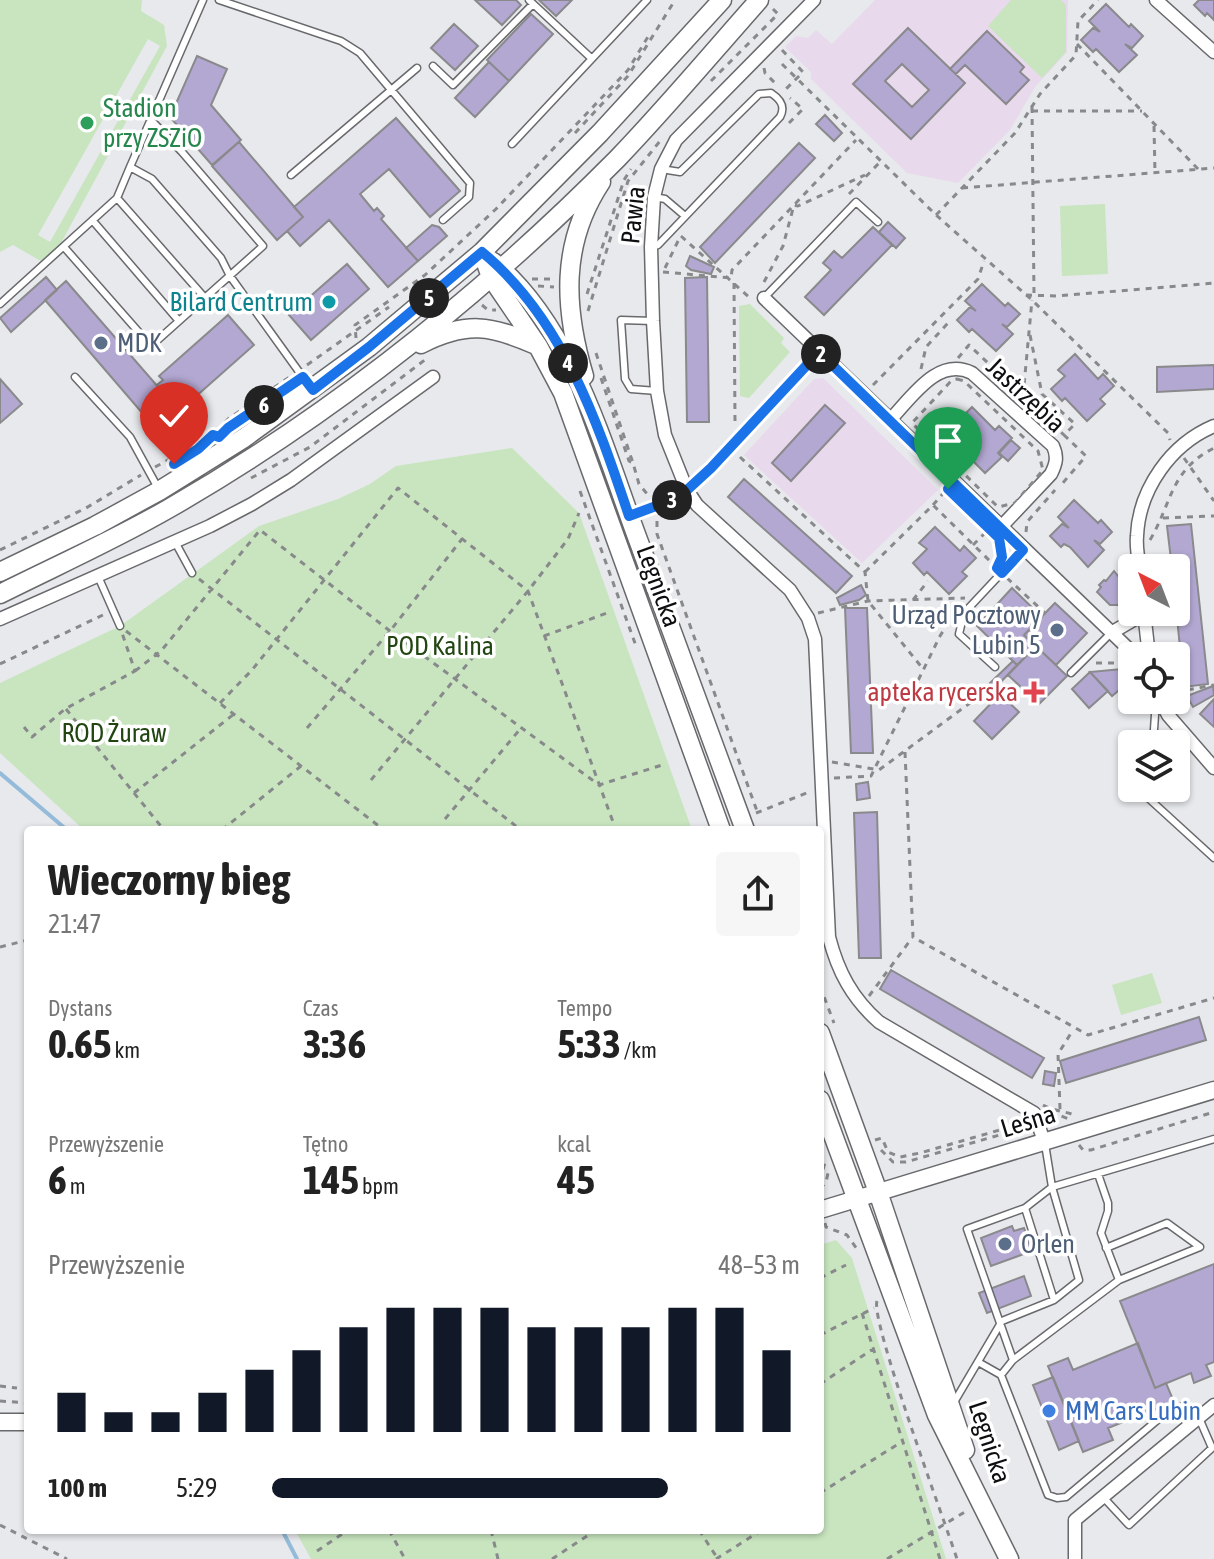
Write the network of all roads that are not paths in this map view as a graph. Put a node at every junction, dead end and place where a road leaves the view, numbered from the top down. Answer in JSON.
{"nodes":[{"id":1,"x":203,"y":0,"type":"edge"},
{"id":2,"x":219,"y":0,"type":"edge"},
{"id":3,"x":647,"y":0,"type":"edge"},
{"id":4,"x":722,"y":0,"type":"edge"},
{"id":5,"x":814,"y":0,"type":"edge"},
{"id":6,"x":1156,"y":0,"type":"edge"},
{"id":7,"x":531,"y":2,"type":"edge"},
{"id":8,"x":766,"y":5,"type":"edge"},
{"id":9,"x":1214,"y":52,"type":"edge"},
{"id":10,"x":591,"y":58,"type":"junction"},
{"id":11,"x":433,"y":66,"type":"dead end"},
{"id":12,"x":417,"y":68,"type":"dead end"},
{"id":13,"x":391,"y":90,"type":"junction"},
{"id":14,"x":150,"y":119,"type":"junction"},
{"id":15,"x":512,"y":144,"type":"dead end"},
{"id":16,"x":618,"y":157,"type":"junction"},
{"id":17,"x":130,"y":167,"type":"junction"},
{"id":18,"x":661,"y":169,"type":"junction"},
{"id":19,"x":291,"y":175,"type":"dead end"},
{"id":20,"x":654,"y":197,"type":"junction"},
{"id":21,"x":117,"y":198,"type":"junction"},
{"id":22,"x":685,"y":216,"type":"junction"},
{"id":23,"x":443,"y":220,"type":"dead end"},
{"id":24,"x":93,"y":221,"type":"junction"},
{"id":25,"x":878,"y":222,"type":"dead end"},
{"id":26,"x":64,"y":247,"type":"junction"},
{"id":27,"x":651,"y":247,"type":"junction"},
{"id":28,"x":482,"y":252,"type":"junction"},
{"id":29,"x":496,"y":273,"type":"junction"},
{"id":30,"x":230,"y":276,"type":"junction"},
{"id":31,"x":759,"y":295,"type":"joint"},
{"id":32,"x":205,"y":298,"type":"junction"},
{"id":33,"x":0,"y":304,"type":"edge"},
{"id":34,"x":179,"y":321,"type":"junction"},
{"id":35,"x":653,"y":321,"type":"junction"},
{"id":36,"x":538,"y":346,"type":"junction"},
{"id":37,"x":819,"y":352,"type":"junction"},
{"id":38,"x":390,"y":360,"type":"junction"},
{"id":39,"x":75,"y":377,"type":"dead end"},
{"id":40,"x":433,"y":377,"type":"dead end"},
{"id":41,"x":313,"y":390,"type":"junction"},
{"id":42,"x":657,"y":391,"type":"junction"},
{"id":43,"x":594,"y":414,"type":"junction"},
{"id":44,"x":890,"y":420,"type":"junction"},
{"id":45,"x":1214,"y":426,"type":"edge"},
{"id":46,"x":153,"y":479,"type":"junction"},
{"id":47,"x":687,"y":490,"type":"junction"},
{"id":48,"x":629,"y":516,"type":"junction"},
{"id":49,"x":995,"y":528,"type":"junction"},
{"id":50,"x":174,"y":540,"type":"junction"},
{"id":51,"x":1027,"y":545,"type":"junction"},
{"id":52,"x":1138,"y":554,"type":"edge"},
{"id":53,"x":0,"y":572,"type":"edge"},
{"id":54,"x":192,"y":573,"type":"road end"},
{"id":55,"x":97,"y":574,"type":"junction"},
{"id":56,"x":0,"y":594,"type":"edge"},
{"id":57,"x":0,"y":619,"type":"edge"},
{"id":58,"x":120,"y":626,"type":"road end"},
{"id":59,"x":1122,"y":626,"type":"edge"},
{"id":60,"x":1111,"y":633,"type":"junction"},
{"id":61,"x":1118,"y":642,"type":"edge"},
{"id":62,"x":995,"y":667,"type":"dead end"},
{"id":63,"x":1071,"y":673,"type":"dead end"},
{"id":64,"x":1168,"y":714,"type":"edge"},
{"id":65,"x":1214,"y":768,"type":"edge"},
{"id":66,"x":1153,"y":802,"type":"edge"},
{"id":67,"x":751,"y":821,"type":"edge"},
{"id":68,"x":720,"y":826,"type":"edge"},
{"id":69,"x":1214,"y":858,"type":"edge"},
{"id":70,"x":824,"y":1042,"type":"edge"},
{"id":71,"x":1214,"y":1090,"type":"edge"},
{"id":72,"x":824,"y":1114,"type":"edge"},
{"id":73,"x":1214,"y":1139,"type":"edge"},
{"id":74,"x":1044,"y":1141,"type":"junction"},
{"id":75,"x":1098,"y":1174,"type":"junction"},
{"id":76,"x":1052,"y":1187,"type":"junction"},
{"id":77,"x":878,"y":1192,"type":"junction"},
{"id":78,"x":856,"y":1199,"type":"junction"},
{"id":79,"x":1025,"y":1208,"type":"junction"},
{"id":80,"x":824,"y":1213,"type":"edge"},
{"id":81,"x":1106,"y":1248,"type":"junction"},
{"id":82,"x":1119,"y":1280,"type":"junction"},
{"id":83,"x":1054,"y":1300,"type":"junction"},
{"id":84,"x":1002,"y":1321,"type":"junction"},
{"id":85,"x":1013,"y":1360,"type":"junction"},
{"id":86,"x":978,"y":1362,"type":"junction"},
{"id":87,"x":1001,"y":1375,"type":"junction"},
{"id":88,"x":1214,"y":1405,"type":"edge"},
{"id":89,"x":1183,"y":1406,"type":"dead end"},
{"id":90,"x":951,"y":1408,"type":"junction"},
{"id":91,"x":1199,"y":1418,"type":"junction"},
{"id":92,"x":0,"y":1422,"type":"edge"},
{"id":93,"x":24,"y":1422,"type":"edge"},
{"id":94,"x":1103,"y":1497,"type":"junction"},
{"id":95,"x":982,"y":1502,"type":"junction"},
{"id":96,"x":1009,"y":1559,"type":"edge"},
{"id":97,"x":1075,"y":1559,"type":"edge"}],
"edges":[{"from":1,"to":14,"type":"lane"},
{"from":2,"to":13,"type":"lane"},
{"from":3,"to":10,"type":"lane"},
{"from":4,"to":28,"type":"main road"},
{"from":5,"to":18,"type":"street","name":"Pawia"},
{"from":6,"to":9,"type":"street"},
{"from":7,"to":10,"type":"lane"},
{"from":7,"to":11,"type":"lane"},
{"from":8,"to":16,"type":"main road"},
{"from":10,"to":15,"type":"lane"},
{"from":12,"to":13,"type":"lane"},
{"from":13,"to":19,"type":"lane"},
{"from":13,"to":23,"type":"lane"},
{"from":14,"to":17,"type":"lane"},
{"from":14,"to":30,"type":"lane"},
{"from":16,"to":29,"type":"main road"},
{"from":16,"to":43,"type":"main road"},
{"from":17,"to":21,"type":"lane"},
{"from":17,"to":30,"type":"lane"},
{"from":18,"to":20,"type":"street","name":"Pawia"},
{"from":18,"to":22,"type":"lane"},
{"from":20,"to":22,"type":"lane"},
{"from":20,"to":27,"type":"street","name":"Pawia"},
{"from":21,"to":24,"type":"lane"},
{"from":21,"to":32,"type":"lane"},
{"from":22,"to":27,"type":"lane"},
{"from":24,"to":26,"type":"lane"},
{"from":24,"to":34,"type":"lane"},
{"from":25,"to":31,"type":"lane"},
{"from":26,"to":33,"type":"lane"},
{"from":26,"to":34,"type":"lane"},
{"from":27,"to":35,"type":"street","name":"Pawia"},
{"from":28,"to":29,"type":"main road","name":"Legnicka"},
{"from":28,"to":41,"type":"main road"},
{"from":29,"to":36,"type":"main road","name":"Legnicka"},
{"from":29,"to":38,"type":"main road"},
{"from":29,"to":43,"type":"main road","name":"Legnicka"},
{"from":30,"to":32,"type":"lane"},
{"from":30,"to":41,"type":"lane"},
{"from":31,"to":37,"type":"street"},
{"from":32,"to":34,"type":"lane"},
{"from":35,"to":42,"type":"street","name":"Pawia"},
{"from":35,"to":42,"type":"lane"},
{"from":36,"to":38,"type":"main road"},
{"from":36,"to":68,"type":"main road","name":"Legnicka"},
{"from":37,"to":44,"type":"street"},
{"from":37,"to":47,"type":"street"},
{"from":38,"to":56,"type":"main road"},
{"from":39,"to":46,"type":"lane"},
{"from":40,"to":50,"type":"street"},
{"from":41,"to":46,"type":"main road"},
{"from":42,"to":47,"type":"street","name":"Pawia"},
{"from":43,"to":48,"type":"main road","name":"Legnicka"},
{"from":44,"to":49,"type":"street"},
{"from":44,"to":49,"type":"street","name":"Jastrzębia"},
{"from":45,"to":52,"type":"street"},
{"from":46,"to":53,"type":"main road"},
{"from":47,"to":48,"type":"street"},
{"from":47,"to":74,"type":"street"},
{"from":48,"to":67,"type":"main road","name":"Legnicka"},
{"from":49,"to":51,"type":"street"},
{"from":50,"to":54,"type":"lane"},
{"from":50,"to":55,"type":"street"},
{"from":51,"to":60,"type":"street"},
{"from":51,"to":62,"type":"lane"},
{"from":55,"to":57,"type":"street"},
{"from":55,"to":58,"type":"lane"},
{"from":59,"to":60,"type":"street"},
{"from":60,"to":61,"type":"street"},
{"from":60,"to":63,"type":"lane"},
{"from":64,"to":65,"type":"street"},
{"from":66,"to":69,"type":"lane"},
{"from":70,"to":77,"type":"main road","name":"Legnicka"},
{"from":71,"to":74,"type":"street","name":"Leśna"},
{"from":72,"to":78,"type":"main road","name":"Legnicka"},
{"from":73,"to":75,"type":"lane"},
{"from":74,"to":76,"type":"lane"},
{"from":74,"to":77,"type":"street","name":"Leśna"},
{"from":75,"to":76,"type":"lane"},
{"from":75,"to":81,"type":"lane"},
{"from":76,"to":79,"type":"lane"},
{"from":76,"to":83,"type":"lane"},
{"from":77,"to":78,"type":"street","name":"Leśna"},
{"from":77,"to":90,"type":"main road","name":"Legnicka"},
{"from":78,"to":80,"type":"street","name":"Leśna"},
{"from":78,"to":95,"type":"main road","name":"Legnicka"},
{"from":79,"to":83,"type":"lane"},
{"from":79,"to":84,"type":"lane"},
{"from":81,"to":82,"type":"lane"},
{"from":81,"to":82,"type":"lane"},
{"from":82,"to":85,"type":"lane"},
{"from":83,"to":84,"type":"lane"},
{"from":84,"to":85,"type":"lane"},
{"from":84,"to":86,"type":"lane"},
{"from":85,"to":87,"type":"lane"},
{"from":86,"to":87,"type":"lane"},
{"from":86,"to":90,"type":"lane"},
{"from":87,"to":89,"type":"lane"},
{"from":88,"to":91,"type":"street"},
{"from":90,"to":95,"type":"main road","name":"Legnicka"},
{"from":91,"to":94,"type":"street"},
{"from":91,"to":94,"type":"lane"},
{"from":92,"to":93,"type":"street"},
{"from":94,"to":97,"type":"street"},
{"from":95,"to":96,"type":"main road"}]}
